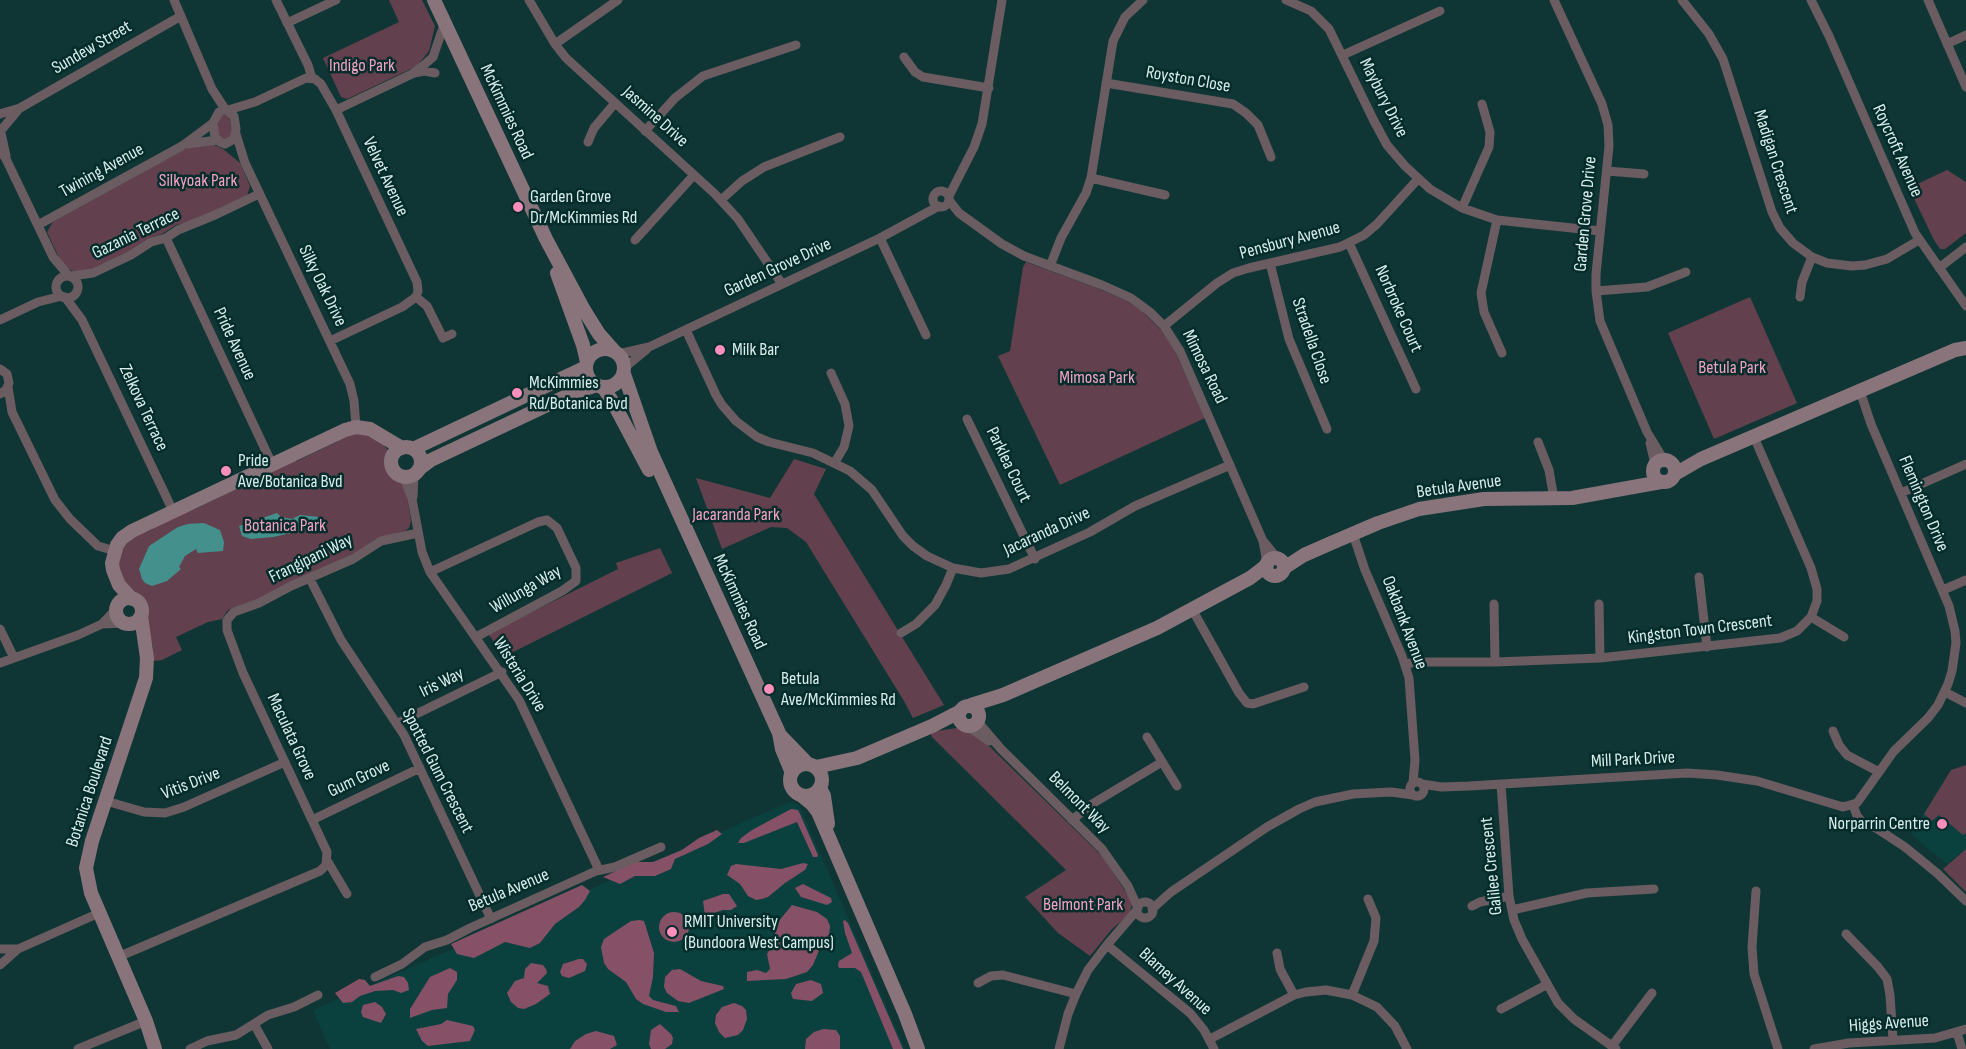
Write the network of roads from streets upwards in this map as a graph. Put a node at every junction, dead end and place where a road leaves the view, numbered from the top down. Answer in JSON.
{"nodes":[{"id":1,"x":174,"y":0,"type":"edge"},
{"id":2,"x":276,"y":0,"type":"edge"},
{"id":3,"x":336,"y":0,"type":"edge"},
{"id":4,"x":434,"y":0,"type":"edge"},
{"id":5,"x":529,"y":0,"type":"edge"},
{"id":6,"x":618,"y":0,"type":"edge"},
{"id":7,"x":1002,"y":0,"type":"edge"},
{"id":8,"x":1286,"y":0,"type":"edge"},
{"id":9,"x":1554,"y":0,"type":"edge"},
{"id":10,"x":1682,"y":0,"type":"edge"},
{"id":11,"x":1811,"y":0,"type":"edge"},
{"id":12,"x":1928,"y":0,"type":"edge"},
{"id":13,"x":1140,"y":1,"type":"edge"},
{"id":14,"x":1299,"y":2,"type":"edge"},
{"id":15,"x":1440,"y":11,"type":"dead end"},
{"id":16,"x":181,"y":16,"type":"junction"},
{"id":17,"x":445,"y":22,"type":"junction"},
{"id":18,"x":287,"y":23,"type":"junction"},
{"id":19,"x":1966,"y":35,"type":"edge"},
{"id":20,"x":555,"y":44,"type":"junction"},
{"id":21,"x":1947,"y":44,"type":"junction"},
{"id":22,"x":796,"y":45,"type":"dead end"},
{"id":23,"x":1344,"y":55,"type":"junction"},
{"id":24,"x":904,"y":57,"type":"dead end"},
{"id":25,"x":435,"y":73,"type":"dead end"},
{"id":26,"x":412,"y":74,"type":"junction"},
{"id":27,"x":312,"y":78,"type":"junction"},
{"id":28,"x":1106,"y":83,"type":"junction"},
{"id":29,"x":1966,"y":87,"type":"edge"},
{"id":30,"x":989,"y":88,"type":"junction"},
{"id":31,"x":212,"y":90,"type":"junction"},
{"id":32,"x":255,"y":102,"type":"junction"},
{"id":33,"x":615,"y":103,"type":"junction"},
{"id":34,"x":1482,"y":104,"type":"dead end"},
{"id":35,"x":20,"y":108,"type":"junction"},
{"id":36,"x":227,"y":110,"type":"junction"},
{"id":37,"x":336,"y":110,"type":"junction"},
{"id":38,"x":0,"y":115,"type":"edge"},
{"id":39,"x":215,"y":120,"type":"junction"},
{"id":40,"x":236,"y":124,"type":"junction"},
{"id":41,"x":645,"y":130,"type":"junction"},
{"id":42,"x":1,"y":132,"type":"edge"},
{"id":43,"x":236,"y":134,"type":"junction"},
{"id":44,"x":840,"y":137,"type":"dead end"},
{"id":45,"x":221,"y":142,"type":"junction"},
{"id":46,"x":588,"y":142,"type":"dead end"},
{"id":47,"x":182,"y":146,"type":"junction"},
{"id":48,"x":0,"y":150,"type":"edge"},
{"id":49,"x":1271,"y":157,"type":"dead end"},
{"id":50,"x":6,"y":159,"type":"junction"},
{"id":51,"x":245,"y":163,"type":"junction"},
{"id":52,"x":1606,"y":171,"type":"junction"},
{"id":53,"x":1644,"y":174,"type":"dead end"},
{"id":54,"x":694,"y":175,"type":"junction"},
{"id":55,"x":1091,"y":178,"type":"junction"},
{"id":56,"x":1418,"y":179,"type":"junction"},
{"id":57,"x":260,"y":194,"type":"junction"},
{"id":58,"x":1165,"y":195,"type":"dead end"},
{"id":59,"x":721,"y":200,"type":"junction"},
{"id":60,"x":942,"y":200,"type":"junction"},
{"id":61,"x":1462,"y":208,"type":"junction"},
{"id":62,"x":1497,"y":220,"type":"junction"},
{"id":63,"x":38,"y":225,"type":"junction"},
{"id":64,"x":1600,"y":231,"type":"junction"},
{"id":65,"x":166,"y":238,"type":"junction"},
{"id":66,"x":880,"y":238,"type":"junction"},
{"id":67,"x":546,"y":239,"type":"junction"},
{"id":68,"x":635,"y":240,"type":"dead end"},
{"id":69,"x":1919,"y":240,"type":"junction"},
{"id":70,"x":1349,"y":243,"type":"junction"},
{"id":71,"x":1966,"y":247,"type":"edge"},
{"id":72,"x":53,"y":257,"type":"junction"},
{"id":73,"x":1812,"y":257,"type":"junction"},
{"id":74,"x":1270,"y":262,"type":"junction"},
{"id":75,"x":1050,"y":266,"type":"junction"},
{"id":76,"x":1939,"y":268,"type":"junction"},
{"id":77,"x":1686,"y":272,"type":"dead end"},
{"id":78,"x":93,"y":273,"type":"junction"},
{"id":79,"x":70,"y":276,"type":"junction"},
{"id":80,"x":56,"y":283,"type":"junction"},
{"id":81,"x":779,"y":286,"type":"junction"},
{"id":82,"x":77,"y":290,"type":"junction"},
{"id":83,"x":1596,"y":291,"type":"junction"},
{"id":84,"x":64,"y":297,"type":"junction"},
{"id":85,"x":416,"y":297,"type":"junction"},
{"id":86,"x":1800,"y":297,"type":"dead end"},
{"id":87,"x":38,"y":302,"type":"junction"},
{"id":88,"x":1966,"y":306,"type":"edge"},
{"id":89,"x":0,"y":320,"type":"edge"},
{"id":90,"x":82,"y":320,"type":"junction"},
{"id":91,"x":1164,"y":326,"type":"junction"},
{"id":92,"x":686,"y":330,"type":"junction"},
{"id":93,"x":452,"y":334,"type":"dead end"},
{"id":94,"x":926,"y":335,"type":"dead end"},
{"id":95,"x":330,"y":341,"type":"junction"},
{"id":96,"x":1962,"y":346,"type":"edge"},
{"id":97,"x":649,"y":347,"type":"junction"},
{"id":98,"x":616,"y":352,"type":"junction"},
{"id":99,"x":1502,"y":353,"type":"dead end"},
{"id":100,"x":586,"y":364,"type":"junction"},
{"id":101,"x":0,"y":369,"type":"edge"},
{"id":102,"x":624,"y":371,"type":"junction"},
{"id":103,"x":831,"y":373,"type":"dead end"},
{"id":104,"x":600,"y":386,"type":"junction"},
{"id":105,"x":8,"y":387,"type":"junction"},
{"id":106,"x":1416,"y":389,"type":"dead end"},
{"id":107,"x":1856,"y":393,"type":"junction"},
{"id":108,"x":0,"y":394,"type":"edge"},
{"id":109,"x":0,"y":399,"type":"edge"},
{"id":110,"x":498,"y":410,"type":"junction"},
{"id":111,"x":12,"y":412,"type":"junction"},
{"id":112,"x":967,"y":419,"type":"dead end"},
{"id":113,"x":506,"y":425,"type":"junction"},
{"id":114,"x":356,"y":427,"type":"junction"},
{"id":115,"x":1327,"y":429,"type":"dead end"},
{"id":116,"x":1754,"y":437,"type":"junction"},
{"id":117,"x":1538,"y":442,"type":"dead end"},
{"id":118,"x":402,"y":451,"type":"junction"},
{"id":119,"x":835,"y":462,"type":"junction"},
{"id":120,"x":272,"y":464,"type":"junction"},
{"id":121,"x":1966,"y":464,"type":"edge"},
{"id":122,"x":1230,"y":465,"type":"junction"},
{"id":123,"x":1664,"y":467,"type":"junction"},
{"id":124,"x":412,"y":473,"type":"junction"},
{"id":125,"x":1625,"y":489,"type":"junction"},
{"id":126,"x":1900,"y":493,"type":"junction"},
{"id":127,"x":1554,"y":499,"type":"junction"},
{"id":128,"x":173,"y":511,"type":"junction"},
{"id":129,"x":418,"y":533,"type":"junction"},
{"id":130,"x":1350,"y":535,"type":"junction"},
{"id":131,"x":115,"y":550,"type":"junction"},
{"id":132,"x":696,"y":552,"type":"junction"},
{"id":133,"x":1035,"y":559,"type":"junction"},
{"id":134,"x":1275,"y":565,"type":"junction"},
{"id":135,"x":952,"y":568,"type":"junction"},
{"id":136,"x":430,"y":572,"type":"junction"},
{"id":137,"x":1700,"y":577,"type":"dead end"},
{"id":138,"x":310,"y":579,"type":"junction"},
{"id":139,"x":1966,"y":580,"type":"edge"},
{"id":140,"x":1943,"y":590,"type":"junction"},
{"id":141,"x":123,"y":603,"type":"junction"},
{"id":142,"x":1494,"y":604,"type":"dead end"},
{"id":143,"x":1599,"y":604,"type":"dead end"},
{"id":144,"x":1192,"y":609,"type":"junction"},
{"id":145,"x":1811,"y":617,"type":"junction"},
{"id":146,"x":132,"y":621,"type":"junction"},
{"id":147,"x":102,"y":624,"type":"junction"},
{"id":148,"x":226,"y":625,"type":"joint"},
{"id":149,"x":0,"y":629,"type":"edge"},
{"id":150,"x":901,"y":633,"type":"dead end"},
{"id":151,"x":1844,"y":637,"type":"dead end"},
{"id":152,"x":476,"y":638,"type":"junction"},
{"id":153,"x":1707,"y":647,"type":"junction"},
{"id":154,"x":14,"y":658,"type":"junction"},
{"id":155,"x":1600,"y":658,"type":"junction"},
{"id":156,"x":1496,"y":662,"type":"junction"},
{"id":157,"x":0,"y":663,"type":"edge"},
{"id":158,"x":1406,"y":667,"type":"junction"},
{"id":159,"x":502,"y":672,"type":"junction"},
{"id":160,"x":1304,"y":687,"type":"dead end"},
{"id":161,"x":1945,"y":692,"type":"junction"},
{"id":162,"x":1966,"y":703,"type":"edge"},
{"id":163,"x":970,"y":718,"type":"junction"},
{"id":164,"x":398,"y":723,"type":"junction"},
{"id":165,"x":1833,"y":731,"type":"dead end"},
{"id":166,"x":779,"y":733,"type":"junction"},
{"id":167,"x":1147,"y":737,"type":"dead end"},
{"id":168,"x":856,"y":758,"type":"junction"},
{"id":169,"x":285,"y":762,"type":"junction"},
{"id":170,"x":1162,"y":762,"type":"junction"},
{"id":171,"x":812,"y":766,"type":"junction"},
{"id":172,"x":420,"y":768,"type":"junction"},
{"id":173,"x":1879,"y":772,"type":"junction"},
{"id":174,"x":792,"y":773,"type":"junction"},
{"id":175,"x":1502,"y":784,"type":"junction"},
{"id":176,"x":1177,"y":786,"type":"dead end"},
{"id":177,"x":820,"y":787,"type":"junction"},
{"id":178,"x":1417,"y":787,"type":"junction"},
{"id":179,"x":801,"y":795,"type":"junction"},
{"id":180,"x":106,"y":801,"type":"junction"},
{"id":181,"x":1856,"y":809,"type":"junction"},
{"id":182,"x":312,"y":820,"type":"junction"},
{"id":183,"x":1072,"y":820,"type":"junction"},
{"id":184,"x":831,"y":844,"type":"junction"},
{"id":185,"x":661,"y":847,"type":"dead end"},
{"id":186,"x":328,"y":862,"type":"junction"},
{"id":187,"x":599,"y":870,"type":"junction"},
{"id":188,"x":1654,"y":889,"type":"dead end"},
{"id":189,"x":1756,"y":891,"type":"dead end"},
{"id":190,"x":347,"y":894,"type":"dead end"},
{"id":191,"x":1509,"y":896,"type":"junction"},
{"id":192,"x":1368,"y":899,"type":"dead end"},
{"id":193,"x":1966,"y":901,"type":"edge"},
{"id":194,"x":1472,"y":906,"type":"dead end"},
{"id":195,"x":1143,"y":908,"type":"junction"},
{"id":196,"x":1512,"y":910,"type":"junction"},
{"id":197,"x":99,"y":913,"type":"junction"},
{"id":198,"x":491,"y":919,"type":"junction"},
{"id":199,"x":1846,"y":934,"type":"dead end"},
{"id":200,"x":1107,"y":945,"type":"junction"},
{"id":201,"x":0,"y":949,"type":"edge"},
{"id":202,"x":18,"y":949,"type":"junction"},
{"id":203,"x":1277,"y":953,"type":"dead end"},
{"id":204,"x":118,"y":957,"type":"junction"},
{"id":205,"x":0,"y":965,"type":"edge"},
{"id":206,"x":375,"y":977,"type":"dead end"},
{"id":207,"x":978,"y":983,"type":"dead end"},
{"id":208,"x":1546,"y":985,"type":"junction"},
{"id":209,"x":1652,"y":993,"type":"dead end"},
{"id":210,"x":1076,"y":994,"type":"junction"},
{"id":211,"x":318,"y":995,"type":"dead end"},
{"id":212,"x":1293,"y":995,"type":"junction"},
{"id":213,"x":1352,"y":995,"type":"junction"},
{"id":214,"x":1501,"y":1009,"type":"dead end"},
{"id":215,"x":905,"y":1014,"type":"junction"},
{"id":216,"x":146,"y":1021,"type":"junction"},
{"id":217,"x":254,"y":1023,"type":"junction"},
{"id":218,"x":1962,"y":1031,"type":"edge"},
{"id":219,"x":1210,"y":1039,"type":"junction"},
{"id":220,"x":1893,"y":1040,"type":"junction"},
{"id":221,"x":1849,"y":1046,"type":"edge"},
{"id":222,"x":1614,"y":1047,"type":"edge"},
{"id":223,"x":193,"y":1048,"type":"edge"},
{"id":224,"x":78,"y":1049,"type":"edge"},
{"id":225,"x":154,"y":1049,"type":"edge"},
{"id":226,"x":163,"y":1049,"type":"edge"},
{"id":227,"x":268,"y":1049,"type":"edge"},
{"id":228,"x":918,"y":1049,"type":"edge"},
{"id":229,"x":924,"y":1049,"type":"edge"},
{"id":230,"x":1059,"y":1049,"type":"edge"},
{"id":231,"x":1214,"y":1049,"type":"edge"},
{"id":232,"x":1407,"y":1049,"type":"edge"},
{"id":233,"x":1778,"y":1049,"type":"edge"},
{"id":234,"x":1814,"y":1049,"type":"edge"},
{"id":235,"x":1962,"y":1049,"type":"edge"}],
"edges":[{"from":1,"to":16,"type":"street"},
{"from":2,"to":18,"type":"street","name":"Velvet Avenue"},
{"from":3,"to":18,"type":"street"},
{"from":4,"to":17,"type":"street","name":"McKimmies Road"},
{"from":5,"to":20,"type":"street","name":"Jasmine Drive"},
{"from":6,"to":20,"type":"street"},
{"from":7,"to":30,"type":"street"},
{"from":8,"to":14,"type":"street","name":"Maybury Drive"},
{"from":9,"to":52,"type":"street","name":"Garden Grove Drive"},
{"from":10,"to":73,"type":"street","name":"Madigan Crescent"},
{"from":11,"to":69,"type":"street","name":"Roycroft Avenue"},
{"from":12,"to":21,"type":"street"},
{"from":13,"to":28,"type":"street"},
{"from":14,"to":23,"type":"street","name":"Maybury Drive"},
{"from":15,"to":23,"type":"street"},
{"from":16,"to":31,"type":"street"},
{"from":16,"to":35,"type":"street","name":"Sundew Street"},
{"from":17,"to":26,"type":"street"},
{"from":17,"to":67,"type":"street","name":"McKimmies Road"},
{"from":18,"to":27,"type":"street","name":"Velvet Avenue"},
{"from":19,"to":21,"type":"street"},
{"from":20,"to":33,"type":"street","name":"Jasmine Drive"},
{"from":21,"to":29,"type":"street"},
{"from":22,"to":41,"type":"street"},
{"from":23,"to":56,"type":"street","name":"Maybury Drive"},
{"from":24,"to":30,"type":"street"},
{"from":25,"to":26,"type":"street"},
{"from":26,"to":37,"type":"street"},
{"from":27,"to":32,"type":"street"},
{"from":27,"to":37,"type":"street","name":"Velvet Avenue"},
{"from":28,"to":49,"type":"street","name":"Royston Close"},
{"from":28,"to":55,"type":"street"},
{"from":30,"to":60,"type":"street"},
{"from":31,"to":36,"type":"street"},
{"from":31,"to":39,"type":"street"},
{"from":32,"to":36,"type":"street"},
{"from":32,"to":40,"type":"street"},
{"from":33,"to":41,"type":"street","name":"Jasmine Drive"},
{"from":33,"to":46,"type":"street"},
{"from":34,"to":61,"type":"street"},
{"from":35,"to":38,"type":"street","name":"Sundew Street"},
{"from":35,"to":42,"type":"street","name":"Sundew Street"},
{"from":36,"to":39,"type":"street"},
{"from":36,"to":40,"type":"street"},
{"from":37,"to":85,"type":"street","name":"Velvet Avenue"},
{"from":38,"to":42,"type":"street"},
{"from":39,"to":45,"type":"street"},
{"from":39,"to":47,"type":"street","name":"Twining Avenue"},
{"from":40,"to":43,"type":"street"},
{"from":41,"to":54,"type":"street","name":"Jasmine Drive"},
{"from":42,"to":50,"type":"street"},
{"from":43,"to":45,"type":"street"},
{"from":43,"to":51,"type":"street","name":"Silky Oak Drive"},
{"from":44,"to":59,"type":"street"},
{"from":45,"to":47,"type":"street","name":"Twining Avenue"},
{"from":45,"to":51,"type":"street","name":"Silky Oak Drive"},
{"from":47,"to":63,"type":"street","name":"Twining Avenue"},
{"from":48,"to":50,"type":"street"},
{"from":50,"to":63,"type":"street"},
{"from":51,"to":57,"type":"street","name":"Silky Oak Drive"},
{"from":52,"to":53,"type":"street"},
{"from":52,"to":64,"type":"street","name":"Garden Grove Drive"},
{"from":54,"to":59,"type":"street","name":"Jasmine Drive"},
{"from":54,"to":68,"type":"street"},
{"from":55,"to":58,"type":"street"},
{"from":55,"to":75,"type":"street"},
{"from":56,"to":61,"type":"street","name":"Maybury Drive"},
{"from":56,"to":70,"type":"street","name":"Pensbury Avenue"},
{"from":57,"to":65,"type":"street","name":"Gazania Terrace"},
{"from":57,"to":95,"type":"street","name":"Silky Oak Drive"},
{"from":59,"to":81,"type":"street","name":"Jasmine Drive"},
{"from":60,"to":66,"type":"street","name":"Garden Grove Drive"},
{"from":60,"to":75,"type":"street","name":"Mimosa Road"},
{"from":61,"to":62,"type":"street","name":"Maybury Drive"},
{"from":62,"to":64,"type":"street","name":"Maybury Drive"},
{"from":62,"to":99,"type":"street"},
{"from":63,"to":72,"type":"street"},
{"from":64,"to":83,"type":"street","name":"Garden Grove Drive"},
{"from":65,"to":78,"type":"street","name":"Gazania Terrace"},
{"from":65,"to":120,"type":"street","name":"Pride Avenue"},
{"from":66,"to":81,"type":"street","name":"Garden Grove Drive"},
{"from":66,"to":94,"type":"street"},
{"from":67,"to":98,"type":"street","name":"McKimmies Road"},
{"from":67,"to":100,"type":"street","name":"McKimmies Road"},
{"from":69,"to":73,"type":"street","name":"Madigan Crescent"},
{"from":69,"to":76,"type":"street","name":"Roycroft Avenue"},
{"from":70,"to":74,"type":"street","name":"Pensbury Avenue"},
{"from":70,"to":106,"type":"street","name":"Norbroke Court"},
{"from":71,"to":76,"type":"street"},
{"from":72,"to":79,"type":"street"},
{"from":72,"to":80,"type":"street"},
{"from":73,"to":86,"type":"street"},
{"from":74,"to":91,"type":"street","name":"Pensbury Avenue"},
{"from":74,"to":115,"type":"street","name":"Stradella Close"},
{"from":75,"to":91,"type":"street","name":"Mimosa Road"},
{"from":76,"to":88,"type":"street","name":"Roycroft Avenue"},
{"from":77,"to":83,"type":"street"},
{"from":78,"to":79,"type":"street","name":"Gazania Terrace"},
{"from":78,"to":82,"type":"street","name":"Gazania Terrace"},
{"from":79,"to":80,"type":"street"},
{"from":79,"to":82,"type":"street"},
{"from":80,"to":84,"type":"street"},
{"from":80,"to":87,"type":"street"},
{"from":81,"to":92,"type":"street","name":"Garden Grove Drive"},
{"from":82,"to":84,"type":"street"},
{"from":82,"to":90,"type":"street","name":"Zelkova Terrace"},
{"from":83,"to":123,"type":"street","name":"Garden Grove Drive"},
{"from":84,"to":87,"type":"street"},
{"from":84,"to":90,"type":"street","name":"Zelkova Terrace"},
{"from":85,"to":93,"type":"street","name":"Velvet Avenue"},
{"from":85,"to":95,"type":"street"},
{"from":87,"to":89,"type":"street"},
{"from":90,"to":128,"type":"street","name":"Zelkova Terrace"},
{"from":91,"to":122,"type":"street","name":"Mimosa Road"},
{"from":92,"to":97,"type":"street","name":"Garden Grove Drive"},
{"from":92,"to":119,"type":"street","name":"Jacaranda Drive"},
{"from":95,"to":114,"type":"street","name":"Silky Oak Drive"},
{"from":96,"to":107,"type":"street","name":"Betula Avenue"},
{"from":97,"to":98,"type":"street","name":"Garden Grove Drive"},
{"from":97,"to":102,"type":"street","name":"Garden Grove Drive"},
{"from":98,"to":100,"type":"street"},
{"from":98,"to":102,"type":"street"},
{"from":100,"to":104,"type":"street"},
{"from":100,"to":110,"type":"street"},
{"from":101,"to":105,"type":"street"},
{"from":102,"to":104,"type":"street"},
{"from":102,"to":132,"type":"street","name":"McKimmies Road"},
{"from":103,"to":119,"type":"street"},
{"from":104,"to":113,"type":"street"},
{"from":104,"to":132,"type":"street","name":"McKimmies Road"},
{"from":105,"to":108,"type":"street"},
{"from":105,"to":111,"type":"street"},
{"from":107,"to":116,"type":"street","name":"Betula Avenue"},
{"from":107,"to":126,"type":"street","name":"Flemington Drive"},
{"from":109,"to":111,"type":"street"},
{"from":110,"to":113,"type":"street"},
{"from":110,"to":118,"type":"street"},
{"from":111,"to":131,"type":"street"},
{"from":112,"to":133,"type":"street","name":"Parklea Court"},
{"from":113,"to":124,"type":"street"},
{"from":114,"to":118,"type":"street"},
{"from":114,"to":120,"type":"street"},
{"from":116,"to":123,"type":"street","name":"Betula Avenue"},
{"from":116,"to":145,"type":"street"},
{"from":117,"to":127,"type":"street"},
{"from":118,"to":124,"type":"street"},
{"from":118,"to":124,"type":"street"},
{"from":119,"to":135,"type":"street","name":"Jacaranda Drive"},
{"from":120,"to":128,"type":"street"},
{"from":121,"to":126,"type":"street"},
{"from":122,"to":133,"type":"street","name":"Jacaranda Drive"},
{"from":122,"to":134,"type":"street","name":"Mimosa Road"},
{"from":123,"to":125,"type":"street","name":"Betula Avenue"},
{"from":123,"to":125,"type":"street","name":"Betula Avenue"},
{"from":124,"to":129,"type":"street","name":"Wisteria Drive"},
{"from":125,"to":127,"type":"street","name":"Betula Avenue"},
{"from":126,"to":140,"type":"street","name":"Flemington Drive"},
{"from":127,"to":130,"type":"street","name":"Betula Avenue"},
{"from":128,"to":131,"type":"street"},
{"from":129,"to":136,"type":"street","name":"Wisteria Drive"},
{"from":129,"to":138,"type":"street","name":"Frangipani Way"},
{"from":130,"to":134,"type":"street","name":"Betula Avenue"},
{"from":130,"to":158,"type":"street","name":"Oakbank Avenue"},
{"from":131,"to":141,"type":"street"},
{"from":132,"to":166,"type":"street","name":"McKimmies Road"},
{"from":133,"to":135,"type":"street","name":"Jacaranda Drive"},
{"from":134,"to":144,"type":"street","name":"Betula Avenue"},
{"from":135,"to":150,"type":"street"},
{"from":136,"to":152,"type":"street","name":"Wisteria Drive"},
{"from":136,"to":152,"type":"street","name":"Willunga Way"},
{"from":137,"to":153,"type":"street"},
{"from":138,"to":148,"type":"street","name":"Frangipani Way"},
{"from":138,"to":164,"type":"street","name":"Spotted Gum Crescent"},
{"from":139,"to":140,"type":"street"},
{"from":140,"to":161,"type":"street","name":"Flemington Drive"},
{"from":141,"to":146,"type":"street"},
{"from":141,"to":146,"type":"street"},
{"from":141,"to":147,"type":"street"},
{"from":142,"to":156,"type":"street"},
{"from":143,"to":155,"type":"street"},
{"from":144,"to":160,"type":"street"},
{"from":144,"to":163,"type":"street","name":"Betula Avenue"},
{"from":145,"to":151,"type":"street"},
{"from":145,"to":153,"type":"street","name":"Kingston Town Crescent"},
{"from":146,"to":147,"type":"street"},
{"from":146,"to":180,"type":"street","name":"Botanica Boulevard"},
{"from":147,"to":154,"type":"street"},
{"from":148,"to":169,"type":"street","name":"Maculata Grove"},
{"from":149,"to":154,"type":"street"},
{"from":152,"to":159,"type":"street","name":"Wisteria Drive"},
{"from":153,"to":155,"type":"street","name":"Kingston Town Crescent"},
{"from":154,"to":157,"type":"street"},
{"from":155,"to":156,"type":"street","name":"Kingston Town Crescent"},
{"from":156,"to":158,"type":"street","name":"Kingston Town Crescent"},
{"from":158,"to":178,"type":"street","name":"Oakbank Avenue"},
{"from":159,"to":164,"type":"street","name":"Iris Way"},
{"from":159,"to":187,"type":"street","name":"Wisteria Drive"},
{"from":161,"to":162,"type":"street"},
{"from":161,"to":173,"type":"street","name":"Flemington Drive"},
{"from":163,"to":168,"type":"street","name":"Betula Avenue"},
{"from":163,"to":183,"type":"street","name":"Belmont Way"},
{"from":164,"to":172,"type":"street","name":"Spotted Gum Crescent"},
{"from":165,"to":173,"type":"street"},
{"from":166,"to":171,"type":"street","name":"McKimmies Road"},
{"from":166,"to":174,"type":"street","name":"McKimmies Road"},
{"from":167,"to":170,"type":"street"},
{"from":168,"to":171,"type":"street","name":"Betula Avenue"},
{"from":168,"to":177,"type":"street","name":"Betula Avenue"},
{"from":169,"to":180,"type":"street","name":"Vitis Drive"},
{"from":169,"to":182,"type":"street","name":"Maculata Grove"},
{"from":170,"to":176,"type":"street"},
{"from":170,"to":183,"type":"street"},
{"from":171,"to":174,"type":"street"},
{"from":171,"to":177,"type":"street"},
{"from":172,"to":182,"type":"street","name":"Gum Grove"},
{"from":172,"to":198,"type":"street","name":"Spotted Gum Crescent"},
{"from":173,"to":181,"type":"street","name":"Flemington Drive"},
{"from":174,"to":179,"type":"street"},
{"from":175,"to":178,"type":"street","name":"Mill Park Drive"},
{"from":175,"to":181,"type":"street","name":"Mill Park Drive"},
{"from":175,"to":191,"type":"street","name":"Galilee Crescent"},
{"from":177,"to":179,"type":"street"},
{"from":177,"to":184,"type":"street"},
{"from":178,"to":195,"type":"street","name":"Mill Park Drive"},
{"from":179,"to":184,"type":"street"},
{"from":180,"to":197,"type":"street","name":"Botanica Boulevard"},
{"from":181,"to":193,"type":"street"},
{"from":182,"to":186,"type":"street","name":"Maculata Grove"},
{"from":183,"to":195,"type":"street","name":"Belmont Way"},
{"from":184,"to":215,"type":"street"},
{"from":185,"to":187,"type":"street","name":"Betula Avenue"},
{"from":186,"to":190,"type":"street","name":"Maculata Grove"},
{"from":186,"to":204,"type":"street"},
{"from":187,"to":198,"type":"street","name":"Betula Avenue"},
{"from":188,"to":196,"type":"street"},
{"from":189,"to":233,"type":"street"},
{"from":191,"to":194,"type":"street"},
{"from":191,"to":196,"type":"street","name":"Galilee Crescent"},
{"from":192,"to":213,"type":"street"},
{"from":195,"to":200,"type":"street","name":"Mill Park Drive"},
{"from":196,"to":208,"type":"street","name":"Galilee Crescent"},
{"from":197,"to":202,"type":"street"},
{"from":197,"to":204,"type":"street","name":"Botanica Boulevard"},
{"from":198,"to":206,"type":"street","name":"Betula Avenue"},
{"from":199,"to":220,"type":"street"},
{"from":200,"to":210,"type":"street","name":"Mill Park Drive"},
{"from":200,"to":219,"type":"street","name":"Blamey Avenue"},
{"from":201,"to":202,"type":"street"},
{"from":202,"to":205,"type":"street"},
{"from":203,"to":212,"type":"street"},
{"from":204,"to":216,"type":"street","name":"Botanica Boulevard"},
{"from":207,"to":210,"type":"street"},
{"from":208,"to":214,"type":"street"},
{"from":208,"to":222,"type":"street","name":"Galilee Crescent"},
{"from":209,"to":222,"type":"street"},
{"from":210,"to":230,"type":"street","name":"Mill Park Drive"},
{"from":211,"to":217,"type":"street"},
{"from":212,"to":213,"type":"street"},
{"from":212,"to":219,"type":"street"},
{"from":213,"to":232,"type":"street"},
{"from":215,"to":228,"type":"street"},
{"from":215,"to":229,"type":"street"},
{"from":216,"to":224,"type":"street"},
{"from":216,"to":225,"type":"street","name":"Botanica Boulevard"},
{"from":216,"to":226,"type":"street","name":"Botanica Boulevard"},
{"from":217,"to":223,"type":"street"},
{"from":217,"to":227,"type":"street"},
{"from":218,"to":220,"type":"street","name":"Higgs Avenue"},
{"from":218,"to":235,"type":"street"},
{"from":219,"to":231,"type":"street","name":"Blamey Avenue"},
{"from":220,"to":221,"type":"street","name":"Higgs Avenue"},
{"from":221,"to":234,"type":"street","name":"Higgs Avenue"}]}
